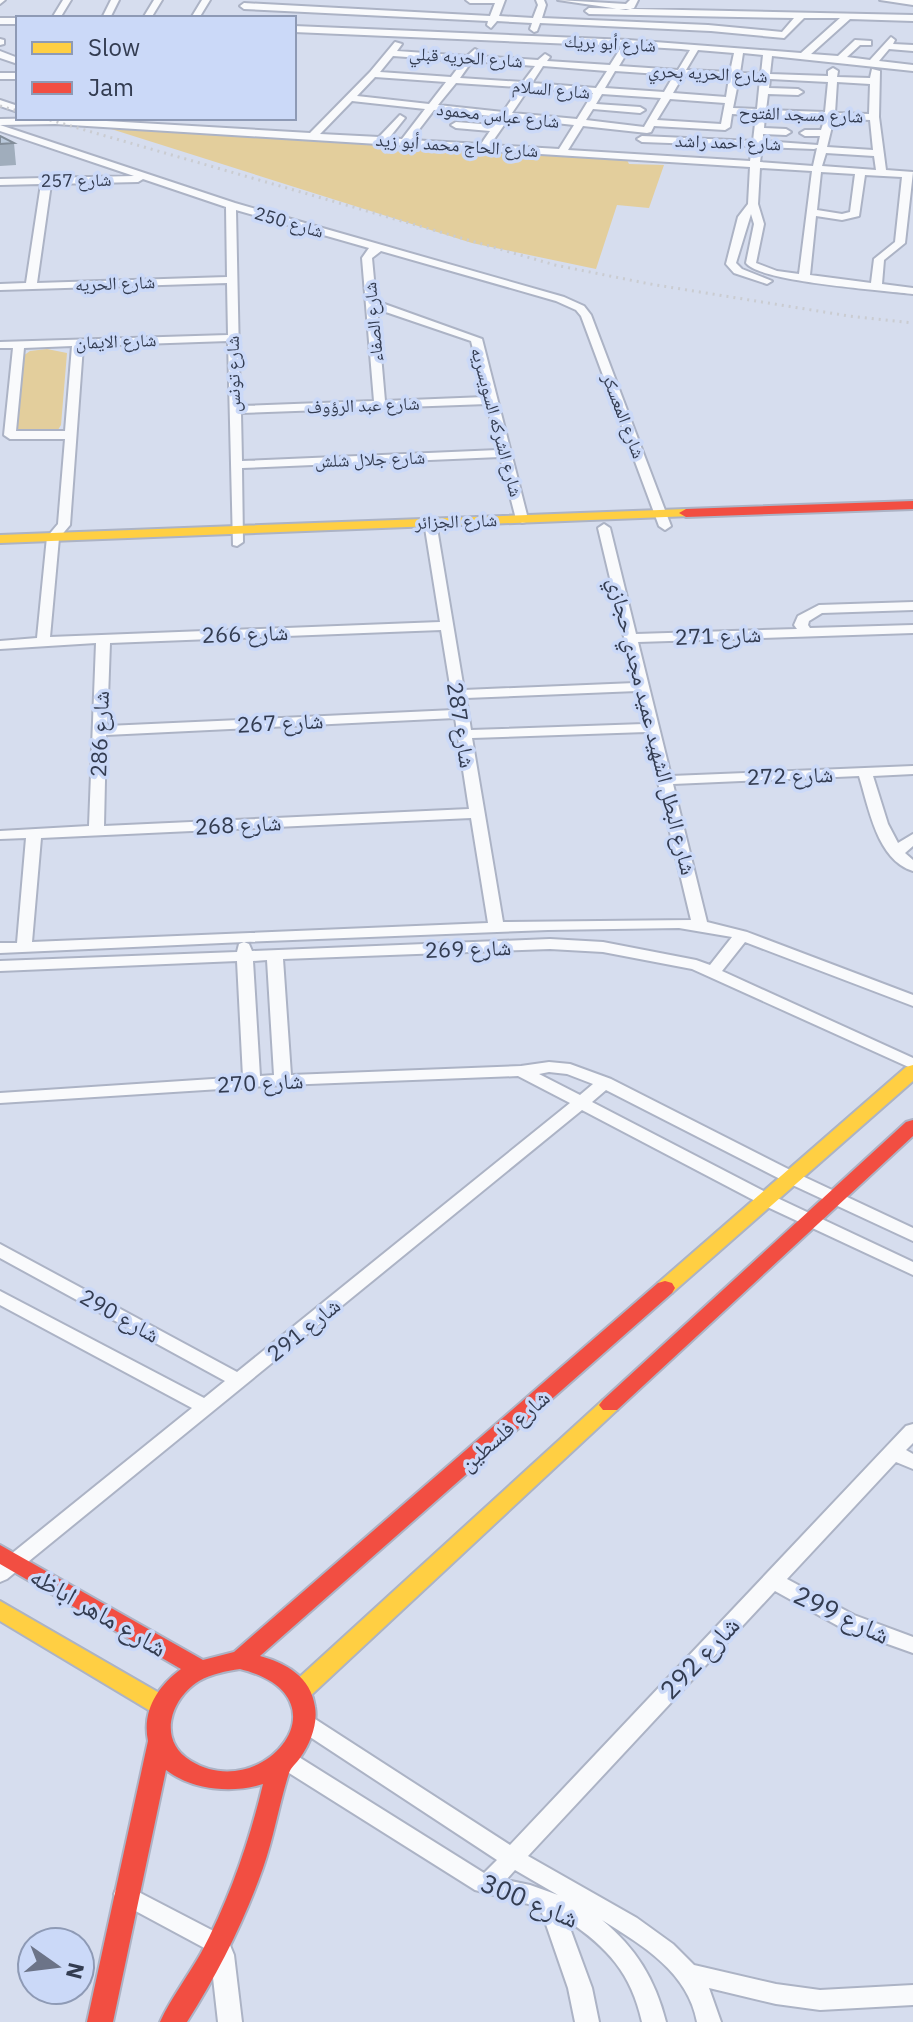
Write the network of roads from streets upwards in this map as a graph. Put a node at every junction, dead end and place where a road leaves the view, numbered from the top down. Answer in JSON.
{"nodes":[{"id":1,"x":324,"y":0,"type":"edge"},
{"id":2,"x":367,"y":0,"type":"edge"},
{"id":3,"x":412,"y":0,"type":"edge"},
{"id":4,"x":470,"y":0,"type":"edge"},
{"id":5,"x":540,"y":0,"type":"edge"},
{"id":6,"x":562,"y":0,"type":"edge"},
{"id":7,"x":634,"y":0,"type":"edge"},
{"id":8,"x":852,"y":0,"type":"edge"},
{"id":9,"x":884,"y":0,"type":"edge"},
{"id":10,"x":501,"y":1,"type":"edge"},
{"id":11,"x":913,"y":2,"type":"edge"},
{"id":12,"x":246,"y":3,"type":"edge"},
{"id":13,"x":282,"y":4,"type":"edge"},
{"id":14,"x":591,"y":5,"type":"edge"},
{"id":15,"x":667,"y":6,"type":"edge"},
{"id":16,"x":318,"y":10,"type":"junction"},
{"id":17,"x":757,"y":11,"type":"junction"},
{"id":18,"x":360,"y":12,"type":"junction"},
{"id":19,"x":450,"y":12,"type":"junction"},
{"id":20,"x":405,"y":14,"type":"junction"},
{"id":21,"x":774,"y":14,"type":"junction"},
{"id":22,"x":802,"y":14,"type":"junction"},
{"id":23,"x":714,"y":16,"type":"junction"},
{"id":24,"x":850,"y":16,"type":"junction"},
{"id":25,"x":494,"y":18,"type":"junction"},
{"id":26,"x":913,"y":18,"type":"edge"},
{"id":27,"x":537,"y":20,"type":"junction"},
{"id":28,"x":584,"y":23,"type":"junction"},
{"id":29,"x":708,"y":28,"type":"junction"},
{"id":30,"x":296,"y":29,"type":"edge"},
{"id":31,"x":306,"y":30,"type":"junction"},
{"id":32,"x":349,"y":31,"type":"junction"},
{"id":33,"x":401,"y":33,"type":"junction"},
{"id":34,"x":771,"y":34,"type":"junction"},
{"id":35,"x":439,"y":35,"type":"junction"},
{"id":36,"x":487,"y":37,"type":"junction"},
{"id":37,"x":531,"y":39,"type":"junction"},
{"id":38,"x":557,"y":39,"type":"junction"},
{"id":39,"x":577,"y":40,"type":"junction"},
{"id":40,"x":628,"y":43,"type":"junction"},
{"id":41,"x":868,"y":43,"type":"dead end"},
{"id":42,"x":697,"y":48,"type":"junction"},
{"id":43,"x":913,"y":50,"type":"edge"},
{"id":44,"x":739,"y":51,"type":"junction"},
{"id":45,"x":391,"y":53,"type":"junction"},
{"id":46,"x":471,"y":58,"type":"junction"},
{"id":47,"x":768,"y":58,"type":"junction"},
{"id":48,"x":838,"y":58,"type":"junction"},
{"id":49,"x":665,"y":59,"type":"dead end"},
{"id":50,"x":506,"y":60,"type":"junction"},
{"id":51,"x":806,"y":60,"type":"junction"},
{"id":52,"x":541,"y":62,"type":"junction"},
{"id":53,"x":874,"y":63,"type":"junction"},
{"id":54,"x":613,"y":68,"type":"junction"},
{"id":55,"x":909,"y":68,"type":"edge"},
{"id":56,"x":643,"y":70,"type":"junction"},
{"id":57,"x":658,"y":71,"type":"junction"},
{"id":58,"x":681,"y":73,"type":"junction"},
{"id":59,"x":373,"y":74,"type":"junction"},
{"id":60,"x":578,"y":74,"type":"dead end"},
{"id":61,"x":733,"y":75,"type":"junction"},
{"id":62,"x":765,"y":76,"type":"junction"},
{"id":63,"x":832,"y":79,"type":"junction"},
{"id":64,"x":453,"y":81,"type":"junction"},
{"id":65,"x":874,"y":81,"type":"junction"},
{"id":66,"x":490,"y":84,"type":"junction"},
{"id":67,"x":524,"y":87,"type":"junction"},
{"id":68,"x":564,"y":90,"type":"junction"},
{"id":69,"x":763,"y":91,"type":"junction"},
{"id":70,"x":798,"y":92,"type":"dead end"},
{"id":71,"x":598,"y":93,"type":"junction"},
{"id":72,"x":629,"y":94,"type":"junction"},
{"id":73,"x":667,"y":97,"type":"junction"},
{"id":74,"x":350,"y":98,"type":"junction"},
{"id":75,"x":554,"y":100,"type":"dead end"},
{"id":76,"x":590,"y":106,"type":"junction"},
{"id":77,"x":728,"y":106,"type":"junction"},
{"id":78,"x":432,"y":108,"type":"junction"},
{"id":79,"x":640,"y":110,"type":"dead end"},
{"id":80,"x":760,"y":112,"type":"junction"},
{"id":81,"x":830,"y":115,"type":"junction"},
{"id":82,"x":503,"y":116,"type":"junction"},
{"id":83,"x":874,"y":117,"type":"junction"},
{"id":84,"x":400,"y":118,"type":"dead end"},
{"id":85,"x":59,"y":120,"type":"edge"},
{"id":86,"x":152,"y":120,"type":"edge"},
{"id":87,"x":215,"y":120,"type":"edge"},
{"id":88,"x":117,"y":121,"type":"edge"},
{"id":89,"x":579,"y":123,"type":"junction"},
{"id":90,"x":0,"y":125,"type":"edge"},
{"id":91,"x":456,"y":125,"type":"dead end"},
{"id":92,"x":144,"y":126,"type":"junction"},
{"id":93,"x":495,"y":128,"type":"junction"},
{"id":94,"x":199,"y":129,"type":"junction"},
{"id":95,"x":647,"y":131,"type":"junction"},
{"id":96,"x":758,"y":131,"type":"junction"},
{"id":97,"x":786,"y":132,"type":"dead end"},
{"id":98,"x":805,"y":133,"type":"dead end"},
{"id":99,"x":826,"y":133,"type":"junction"},
{"id":100,"x":312,"y":136,"type":"junction"},
{"id":101,"x":382,"y":140,"type":"junction"},
{"id":102,"x":405,"y":141,"type":"junction"},
{"id":103,"x":757,"y":144,"type":"junction"},
{"id":104,"x":786,"y":145,"type":"junction"},
{"id":105,"x":484,"y":147,"type":"junction"},
{"id":106,"x":818,"y":148,"type":"junction"},
{"id":107,"x":562,"y":152,"type":"junction"},
{"id":108,"x":879,"y":153,"type":"junction"},
{"id":109,"x":633,"y":156,"type":"junction"},
{"id":110,"x":755,"y":164,"type":"junction"},
{"id":111,"x":784,"y":166,"type":"junction"},
{"id":112,"x":817,"y":168,"type":"junction"},
{"id":113,"x":860,"y":171,"type":"junction"},
{"id":114,"x":881,"y":173,"type":"junction"},
{"id":115,"x":910,"y":175,"type":"edge"},
{"id":116,"x":152,"y":179,"type":"junction"},
{"id":117,"x":46,"y":181,"type":"junction"},
{"id":118,"x":0,"y":182,"type":"edge"},
{"id":119,"x":753,"y":204,"type":"junction"},
{"id":120,"x":231,"y":205,"type":"junction"},
{"id":121,"x":812,"y":212,"type":"junction"},
{"id":122,"x":380,"y":248,"type":"junction"},
{"id":123,"x":892,"y":248,"type":"junction"},
{"id":124,"x":913,"y":253,"type":"edge"},
{"id":125,"x":804,"y":277,"type":"junction"},
{"id":126,"x":231,"y":280,"type":"junction"},
{"id":127,"x":31,"y":286,"type":"junction"},
{"id":128,"x":876,"y":286,"type":"junction"},
{"id":129,"x":0,"y":287,"type":"edge"},
{"id":130,"x":913,"y":291,"type":"edge"},
{"id":131,"x":913,"y":298,"type":"edge"},
{"id":132,"x":371,"y":303,"type":"junction"},
{"id":133,"x":580,"y":308,"type":"joint"},
{"id":134,"x":232,"y":338,"type":"junction"},
{"id":135,"x":78,"y":342,"type":"junction"},
{"id":136,"x":19,"y":344,"type":"junction"},
{"id":137,"x":0,"y":345,"type":"edge"},
{"id":138,"x":492,"y":400,"type":"junction"},
{"id":139,"x":380,"y":404,"type":"junction"},
{"id":140,"x":234,"y":410,"type":"junction"},
{"id":141,"x":71,"y":435,"type":"junction"},
{"id":142,"x":506,"y":453,"type":"junction"},
{"id":143,"x":235,"y":465,"type":"junction"},
{"id":144,"x":913,"y":505,"type":"edge"},
{"id":145,"x":889,"y":512,"type":"junction"},
{"id":146,"x":913,"y":518,"type":"edge"},
{"id":147,"x":522,"y":519,"type":"junction"},
{"id":148,"x":663,"y":520,"type":"junction"},
{"id":149,"x":604,"y":528,"type":"junction"},
{"id":150,"x":431,"y":529,"type":"junction"},
{"id":151,"x":236,"y":536,"type":"junction"},
{"id":152,"x":0,"y":539,"type":"edge"},
{"id":153,"x":52,"y":543,"type":"junction"},
{"id":154,"x":0,"y":551,"type":"edge"},
{"id":155,"x":913,"y":606,"type":"edge"},
{"id":156,"x":447,"y":626,"type":"junction"},
{"id":157,"x":913,"y":629,"type":"edge"},
{"id":158,"x":805,"y":632,"type":"junction"},
{"id":159,"x":103,"y":638,"type":"junction"},
{"id":160,"x":631,"y":638,"type":"junction"},
{"id":161,"x":43,"y":641,"type":"junction"},
{"id":162,"x":0,"y":645,"type":"edge"},
{"id":163,"x":643,"y":687,"type":"junction"},
{"id":164,"x":458,"y":694,"type":"junction"},
{"id":165,"x":461,"y":714,"type":"junction"},
{"id":166,"x":653,"y":728,"type":"junction"},
{"id":167,"x":100,"y":731,"type":"junction"},
{"id":168,"x":464,"y":734,"type":"junction"},
{"id":169,"x":913,"y":770,"type":"edge"},
{"id":170,"x":865,"y":772,"type":"junction"},
{"id":171,"x":667,"y":780,"type":"junction"},
{"id":172,"x":477,"y":813,"type":"junction"},
{"id":173,"x":96,"y":831,"type":"junction"},
{"id":174,"x":34,"y":833,"type":"junction"},
{"id":175,"x":0,"y":835,"type":"edge"},
{"id":176,"x":913,"y":838,"type":"edge"},
{"id":177,"x":896,"y":853,"type":"junction"},
{"id":178,"x":913,"y":867,"type":"edge"},
{"id":179,"x":638,"y":924,"type":"junction"},
{"id":180,"x":700,"y":925,"type":"junction"},
{"id":181,"x":496,"y":927,"type":"junction"},
{"id":182,"x":742,"y":935,"type":"junction"},
{"id":183,"x":244,"y":938,"type":"junction"},
{"id":184,"x":24,"y":947,"type":"junction"},
{"id":185,"x":0,"y":948,"type":"edge"},
{"id":186,"x":631,"y":951,"type":"junction"},
{"id":187,"x":245,"y":956,"type":"junction"},
{"id":188,"x":275,"y":956,"type":"junction"},
{"id":189,"x":0,"y":966,"type":"edge"},
{"id":190,"x":713,"y":972,"type":"junction"},
{"id":191,"x":913,"y":1001,"type":"edge"},
{"id":192,"x":913,"y":1064,"type":"edge"},
{"id":193,"x":521,"y":1071,"type":"junction"},
{"id":194,"x":913,"y":1071,"type":"edge"},
{"id":195,"x":283,"y":1080,"type":"junction"},
{"id":196,"x":252,"y":1082,"type":"junction"},
{"id":197,"x":605,"y":1083,"type":"junction"},
{"id":198,"x":0,"y":1098,"type":"edge"},
{"id":199,"x":584,"y":1103,"type":"junction"},
{"id":200,"x":913,"y":1126,"type":"edge"},
{"id":201,"x":792,"y":1178,"type":"junction"},
{"id":202,"x":835,"y":1199,"type":"junction"},
{"id":203,"x":767,"y":1200,"type":"junction"},
{"id":204,"x":810,"y":1221,"type":"junction"},
{"id":205,"x":913,"y":1235,"type":"edge"},
{"id":206,"x":0,"y":1250,"type":"edge"},
{"id":207,"x":913,"y":1269,"type":"edge"},
{"id":208,"x":0,"y":1297,"type":"edge"},
{"id":209,"x":239,"y":1381,"type":"junction"},
{"id":210,"x":207,"y":1408,"type":"junction"},
{"id":211,"x":913,"y":1431,"type":"edge"},
{"id":212,"x":893,"y":1452,"type":"junction"},
{"id":213,"x":913,"y":1462,"type":"edge"},
{"id":214,"x":5,"y":1563,"type":"edge"},
{"id":215,"x":772,"y":1580,"type":"junction"},
{"id":216,"x":0,"y":1610,"type":"edge"},
{"id":217,"x":913,"y":1645,"type":"edge"},
{"id":218,"x":240,"y":1660,"type":"junction"},
{"id":219,"x":198,"y":1668,"type":"junction"},
{"id":220,"x":300,"y":1691,"type":"junction"},
{"id":221,"x":160,"y":1705,"type":"junction"},
{"id":222,"x":308,"y":1725,"type":"junction"},
{"id":223,"x":160,"y":1742,"type":"junction"},
{"id":224,"x":283,"y":1763,"type":"junction"},
{"id":225,"x":511,"y":1857,"type":"junction"},
{"id":226,"x":487,"y":1885,"type":"junction"},
{"id":227,"x":125,"y":1894,"type":"junction"},
{"id":228,"x":549,"y":1902,"type":"junction"},
{"id":229,"x":219,"y":1945,"type":"junction"},
{"id":230,"x":690,"y":1974,"type":"junction"},
{"id":231,"x":913,"y":1995,"type":"edge"},
{"id":232,"x":100,"y":2022,"type":"edge"},
{"id":233,"x":173,"y":2022,"type":"edge"},
{"id":234,"x":230,"y":2022,"type":"edge"},
{"id":235,"x":587,"y":2022,"type":"edge"},
{"id":236,"x":654,"y":2022,"type":"edge"},
{"id":237,"x":709,"y":2022,"type":"edge"}],
"edges":[{"from":1,"to":16,"type":"street"},
{"from":2,"to":18,"type":"street"},
{"from":3,"to":20,"type":"street"},
{"from":4,"to":10,"type":"street"},
{"from":5,"to":27,"type":"street"},
{"from":6,"to":14,"type":"street"},
{"from":7,"to":14,"type":"street"},
{"from":8,"to":24,"type":"street"},
{"from":9,"to":11,"type":"street"},
{"from":10,"to":25,"type":"street"},
{"from":12,"to":13,"type":"street"},
{"from":13,"to":16,"type":"street"},
{"from":14,"to":15,"type":"street"},
{"from":14,"to":28,"type":"street"},
{"from":15,"to":17,"type":"street"},
{"from":15,"to":23,"type":"street"},
{"from":16,"to":18,"type":"street"},
{"from":16,"to":31,"type":"street"},
{"from":17,"to":21,"type":"street"},
{"from":17,"to":23,"type":"street"},
{"from":18,"to":20,"type":"street"},
{"from":18,"to":32,"type":"street"},
{"from":19,"to":20,"type":"street"},
{"from":19,"to":25,"type":"street"},
{"from":19,"to":35,"type":"street"},
{"from":20,"to":33,"type":"street"},
{"from":21,"to":22,"type":"street"},
{"from":21,"to":34,"type":"street"},
{"from":22,"to":24,"type":"street"},
{"from":22,"to":34,"type":"street"},
{"from":23,"to":29,"type":"street"},
{"from":24,"to":26,"type":"street"},
{"from":24,"to":51,"type":"street"},
{"from":25,"to":27,"type":"street"},
{"from":25,"to":36,"type":"street"},
{"from":27,"to":28,"type":"street"},
{"from":27,"to":37,"type":"street"},
{"from":28,"to":29,"type":"street"},
{"from":28,"to":39,"type":"street"},
{"from":29,"to":34,"type":"street"},
{"from":29,"to":42,"type":"street"},
{"from":30,"to":31,"type":"street","name":"شارع أبو بريك"},
{"from":31,"to":32,"type":"street","name":"شارع أبو بريك"},
{"from":32,"to":33,"type":"street","name":"شارع أبو بريك"},
{"from":33,"to":35,"type":"street","name":"شارع أبو بريك"},
{"from":33,"to":45,"type":"street"},
{"from":35,"to":36,"type":"street","name":"شارع أبو بريك"},
{"from":36,"to":37,"type":"street","name":"شارع أبو بريك"},
{"from":36,"to":46,"type":"street"},
{"from":37,"to":38,"type":"street","name":"شارع أبو بريك"},
{"from":38,"to":39,"type":"street","name":"شارع أبو بريك"},
{"from":38,"to":52,"type":"street"},
{"from":39,"to":40,"type":"street","name":"شارع أبو بريك"},
{"from":40,"to":42,"type":"street","name":"شارع أبو بريك"},
{"from":40,"to":54,"type":"street"},
{"from":41,"to":48,"type":"street"},
{"from":42,"to":44,"type":"street","name":"شارع أبو بريك"},
{"from":42,"to":58,"type":"street"},
{"from":43,"to":53,"type":"street"},
{"from":43,"to":55,"type":"street"},
{"from":44,"to":47,"type":"street","name":"شارع أبو بريك"},
{"from":44,"to":61,"type":"street"},
{"from":45,"to":46,"type":"street","name":"شارع الحريه قبلي"},
{"from":45,"to":59,"type":"street"},
{"from":46,"to":50,"type":"street","name":"شارع الحريه قبلي"},
{"from":46,"to":64,"type":"street"},
{"from":47,"to":51,"type":"street","name":"شارع أبو بريك"},
{"from":47,"to":62,"type":"street"},
{"from":48,"to":51,"type":"street"},
{"from":48,"to":53,"type":"street"},
{"from":48,"to":63,"type":"street"},
{"from":49,"to":57,"type":"street"},
{"from":50,"to":52,"type":"street","name":"شارع الحريه قبلي"},
{"from":50,"to":66,"type":"street"},
{"from":52,"to":54,"type":"street","name":"شارع الحريه بحري"},
{"from":52,"to":67,"type":"street"},
{"from":53,"to":55,"type":"street"},
{"from":53,"to":65,"type":"street"},
{"from":54,"to":56,"type":"street","name":"شارع الحريه بحري"},
{"from":54,"to":71,"type":"street"},
{"from":56,"to":57,"type":"street","name":"شارع الحريه بحري"},
{"from":56,"to":72,"type":"street"},
{"from":57,"to":58,"type":"street","name":"شارع الحريه بحري"},
{"from":58,"to":61,"type":"street","name":"شارع الحريه بحري"},
{"from":58,"to":73,"type":"street"},
{"from":59,"to":64,"type":"street","name":"شارع السلام"},
{"from":59,"to":74,"type":"street"},
{"from":60,"to":68,"type":"street"},
{"from":61,"to":62,"type":"street","name":"شارع الحريه بحري"},
{"from":61,"to":77,"type":"street"},
{"from":62,"to":63,"type":"street","name":"شارع الحريه بحري"},
{"from":62,"to":69,"type":"street"},
{"from":63,"to":65,"type":"street","name":"شارع الحريه بحري"},
{"from":63,"to":81,"type":"street"},
{"from":64,"to":66,"type":"street","name":"شارع السلام"},
{"from":64,"to":78,"type":"street"},
{"from":65,"to":83,"type":"street"},
{"from":66,"to":67,"type":"street","name":"شارع السلام"},
{"from":67,"to":68,"type":"street","name":"شارع السلام"},
{"from":67,"to":82,"type":"street"},
{"from":68,"to":71,"type":"street","name":"شارع السلام"},
{"from":68,"to":75,"type":"street"},
{"from":69,"to":70,"type":"street"},
{"from":69,"to":80,"type":"street"},
{"from":71,"to":72,"type":"street","name":"شارع السلام"},
{"from":71,"to":76,"type":"street"},
{"from":72,"to":73,"type":"street","name":"شارع السلام"},
{"from":73,"to":77,"type":"street","name":"شارع السلام"},
{"from":73,"to":95,"type":"street"},
{"from":74,"to":78,"type":"street","name":"شارع عباس محمود"},
{"from":74,"to":100,"type":"street"},
{"from":76,"to":79,"type":"street"},
{"from":76,"to":89,"type":"street"},
{"from":77,"to":80,"type":"street","name":"شارع مسجد الفتوح"},
{"from":77,"to":95,"type":"street"},
{"from":78,"to":82,"type":"street","name":"شارع عباس محمود"},
{"from":78,"to":102,"type":"street"},
{"from":80,"to":81,"type":"street","name":"شارع مسجد الفتوح"},
{"from":80,"to":96,"type":"street"},
{"from":81,"to":83,"type":"street","name":"شارع مسجد الفتوح"},
{"from":81,"to":99,"type":"street"},
{"from":82,"to":89,"type":"street","name":"شارع عباس محمود"},
{"from":82,"to":93,"type":"street"},
{"from":83,"to":108,"type":"street"},
{"from":84,"to":101,"type":"street"},
{"from":85,"to":88,"type":"street","name":"شارع الحاج محمد أبو زيد"},
{"from":85,"to":90,"type":"street","name":"شارع الحاج محمد أبو زيد"},
{"from":86,"to":92,"type":"street"},
{"from":87,"to":94,"type":"street"},
{"from":88,"to":92,"type":"street","name":"شارع الحاج محمد أبو زيد"},
{"from":89,"to":95,"type":"street","name":"شارع عباس محمود"},
{"from":89,"to":107,"type":"street"},
{"from":90,"to":116,"type":"street","name":"شارع 250"},
{"from":91,"to":93,"type":"street"},
{"from":92,"to":94,"type":"street","name":"شارع الحاج محمد أبو زيد"},
{"from":93,"to":105,"type":"street"},
{"from":94,"to":100,"type":"street","name":"شارع الحاج محمد أبو زيد"},
{"from":95,"to":103,"type":"street","name":"شارع احمد راشد"},
{"from":95,"to":109,"type":"street"},
{"from":96,"to":97,"type":"street"},
{"from":96,"to":103,"type":"street"},
{"from":98,"to":99,"type":"street"},
{"from":99,"to":106,"type":"street"},
{"from":100,"to":101,"type":"street","name":"شارع الحاج محمد أبو زيد"},
{"from":101,"to":102,"type":"street","name":"شارع الحاج محمد أبو زيد"},
{"from":102,"to":105,"type":"street","name":"شارع الحاج محمد أبو زيد"},
{"from":103,"to":104,"type":"street","name":"شارع احمد راشد"},
{"from":103,"to":110,"type":"street"},
{"from":104,"to":106,"type":"street","name":"شارع احمد راشد"},
{"from":104,"to":111,"type":"street"},
{"from":105,"to":107,"type":"street","name":"شارع الحاج محمد أبو زيد"},
{"from":106,"to":108,"type":"street","name":"شارع احمد راشد"},
{"from":106,"to":112,"type":"street"},
{"from":107,"to":109,"type":"street","name":"شارع الحاج محمد أبو زيد"},
{"from":108,"to":114,"type":"street"},
{"from":109,"to":110,"type":"street","name":"شارع الحاج محمد أبو زيد"},
{"from":110,"to":111,"type":"street","name":"شارع الحاج محمد أبو زيد"},
{"from":110,"to":119,"type":"street"},
{"from":111,"to":112,"type":"street","name":"شارع الحاج محمد أبو زيد"},
{"from":112,"to":113,"type":"street","name":"شارع الحاج محمد أبو زيد"},
{"from":112,"to":121,"type":"street"},
{"from":113,"to":114,"type":"street","name":"شارع الحاج محمد أبو زيد"},
{"from":113,"to":121,"type":"street"},
{"from":114,"to":115,"type":"street","name":"شارع الحاج محمد أبو زيد"},
{"from":115,"to":123,"type":"street"},
{"from":116,"to":117,"type":"street","name":"شارع 257"},
{"from":116,"to":120,"type":"street","name":"شارع 250"},
{"from":117,"to":118,"type":"street","name":"شارع 257"},
{"from":117,"to":127,"type":"street"},
{"from":119,"to":125,"type":"street"},
{"from":119,"to":131,"type":"street"},
{"from":120,"to":122,"type":"street","name":"شارع 250"},
{"from":120,"to":126,"type":"street","name":"شارع تونس"},
{"from":121,"to":125,"type":"street"},
{"from":122,"to":132,"type":"street","name":"شارع الصفاء"},
{"from":122,"to":133,"type":"street","name":"شارع 250"},
{"from":123,"to":124,"type":"street"},
{"from":123,"to":128,"type":"street"},
{"from":125,"to":128,"type":"street"},
{"from":126,"to":127,"type":"street","name":"شارع الحريه"},
{"from":126,"to":134,"type":"street","name":"شارع تونس"},
{"from":127,"to":129,"type":"street","name":"شارع الحريه"},
{"from":128,"to":130,"type":"street"},
{"from":132,"to":138,"type":"street","name":"شارع الشركه السويسريه"},
{"from":132,"to":139,"type":"street","name":"شارع الصفاء"},
{"from":133,"to":148,"type":"street","name":"شارع المعسكر"},
{"from":134,"to":135,"type":"street","name":"شارع الايمان"},
{"from":134,"to":140,"type":"street","name":"شارع تونس"},
{"from":135,"to":136,"type":"street","name":"شارع الايمان"},
{"from":135,"to":141,"type":"street"},
{"from":136,"to":137,"type":"street","name":"شارع الايمان"},
{"from":136,"to":141,"type":"street"},
{"from":138,"to":139,"type":"street","name":"شارع عبد الرؤوف"},
{"from":138,"to":142,"type":"street","name":"شارع الشركه السويسريه"},
{"from":139,"to":140,"type":"street","name":"شارع عبد الرؤوف"},
{"from":140,"to":143,"type":"street","name":"شارع تونس"},
{"from":141,"to":153,"type":"street"},
{"from":142,"to":143,"type":"street","name":"شارع جلال شلش"},
{"from":142,"to":147,"type":"street","name":"شارع الشركه السويسريه"},
{"from":143,"to":151,"type":"street","name":"شارع تونس"},
{"from":144,"to":145,"type":"street","name":"شارع الجزائر"},
{"from":145,"to":146,"type":"street","name":"شارع الجزائر"},
{"from":145,"to":148,"type":"street","name":"شارع الجزائر"},
{"from":147,"to":148,"type":"street","name":"شارع الجزائر"},
{"from":147,"to":150,"type":"street","name":"شارع الجزائر"},
{"from":148,"to":149,"type":"street","name":"شارع الجزائر"},
{"from":149,"to":150,"type":"street","name":"شارع الجزائر"},
{"from":149,"to":160,"type":"street","name":"شارع البطل الشهيد عميد مجدي حجازي"},
{"from":150,"to":151,"type":"street","name":"شارع الجزائر"},
{"from":150,"to":156,"type":"street","name":"شارع 287"},
{"from":151,"to":153,"type":"street","name":"شارع الجزائر"},
{"from":152,"to":153,"type":"street","name":"شارع الجزائر"},
{"from":153,"to":154,"type":"street","name":"شارع الجزائر"},
{"from":153,"to":161,"type":"street"},
{"from":155,"to":158,"type":"street"},
{"from":156,"to":159,"type":"street","name":"شارع 266"},
{"from":156,"to":164,"type":"street","name":"شارع 287"},
{"from":157,"to":158,"type":"street","name":"شارع 271"},
{"from":158,"to":160,"type":"street","name":"شارع 271"},
{"from":159,"to":161,"type":"street","name":"شارع 266"},
{"from":159,"to":167,"type":"street","name":"شارع 286"},
{"from":160,"to":163,"type":"street","name":"شارع البطل الشهيد عميد مجدي حجازي"},
{"from":161,"to":162,"type":"street"},
{"from":163,"to":164,"type":"street"},
{"from":163,"to":166,"type":"street","name":"شارع البطل الشهيد عميد مجدي حجازي"},
{"from":164,"to":165,"type":"street","name":"شارع 287"},
{"from":165,"to":167,"type":"street","name":"شارع 267"},
{"from":165,"to":168,"type":"street","name":"شارع 287"},
{"from":166,"to":168,"type":"street"},
{"from":166,"to":171,"type":"street","name":"شارع البطل الشهيد عميد مجدي حجازي"},
{"from":167,"to":173,"type":"street","name":"شارع 286"},
{"from":168,"to":172,"type":"street","name":"شارع 287"},
{"from":169,"to":170,"type":"street","name":"شارع 272"},
{"from":170,"to":171,"type":"street","name":"شارع 272"},
{"from":170,"to":177,"type":"street"},
{"from":171,"to":180,"type":"street","name":"شارع البطل الشهيد عميد مجدي حجازي"},
{"from":172,"to":173,"type":"street","name":"شارع 268"},
{"from":172,"to":181,"type":"street","name":"شارع 287"},
{"from":173,"to":174,"type":"street","name":"شارع 268"},
{"from":174,"to":175,"type":"street","name":"شارع 268"},
{"from":174,"to":184,"type":"street"},
{"from":176,"to":177,"type":"street"},
{"from":177,"to":178,"type":"street"},
{"from":179,"to":180,"type":"street","name":"شارع 269"},
{"from":179,"to":181,"type":"street","name":"شارع 269"},
{"from":179,"to":186,"type":"street"},
{"from":180,"to":182,"type":"street","name":"شارع 269"},
{"from":181,"to":183,"type":"street","name":"شارع 269"},
{"from":182,"to":190,"type":"street"},
{"from":182,"to":191,"type":"street","name":"شارع 269"},
{"from":183,"to":184,"type":"street","name":"شارع 269"},
{"from":183,"to":187,"type":"street"},
{"from":184,"to":185,"type":"street","name":"شارع 269"},
{"from":186,"to":188,"type":"street","name":"شارع 269"},
{"from":186,"to":190,"type":"street","name":"شارع 269"},
{"from":187,"to":188,"type":"street","name":"شارع 269"},
{"from":187,"to":189,"type":"street","name":"شارع 269"},
{"from":187,"to":196,"type":"street"},
{"from":188,"to":195,"type":"street"},
{"from":190,"to":192,"type":"street","name":"شارع 269"},
{"from":193,"to":195,"type":"street","name":"شارع 270"},
{"from":193,"to":197,"type":"street","name":"شارع 270"},
{"from":193,"to":199,"type":"street","name":"شارع 270"},
{"from":194,"to":201,"type":"street"},
{"from":195,"to":196,"type":"street","name":"شارع 270"},
{"from":196,"to":198,"type":"street","name":"شارع 270"},
{"from":197,"to":199,"type":"street","name":"شارع 291"},
{"from":197,"to":201,"type":"street","name":"شارع 270"},
{"from":199,"to":203,"type":"street","name":"شارع 270"},
{"from":199,"to":209,"type":"street","name":"شارع 291"},
{"from":200,"to":202,"type":"street"},
{"from":201,"to":202,"type":"street","name":"شارع 270"},
{"from":201,"to":203,"type":"street","name":"شارع فلسطين"},
{"from":202,"to":204,"type":"street"},
{"from":202,"to":205,"type":"street","name":"شارع 270"},
{"from":203,"to":204,"type":"street","name":"شارع 270"},
{"from":203,"to":218,"type":"street","name":"شارع فلسطين"},
{"from":204,"to":207,"type":"street","name":"شارع 270"},
{"from":204,"to":220,"type":"street"},
{"from":206,"to":209,"type":"street","name":"شارع 290"},
{"from":208,"to":210,"type":"street","name":"شارع 290"},
{"from":209,"to":210,"type":"street","name":"شارع 291"},
{"from":210,"to":214,"type":"street","name":"شارع 291"},
{"from":211,"to":212,"type":"street","name":"شارع 292"},
{"from":212,"to":213,"type":"street"},
{"from":212,"to":215,"type":"street","name":"شارع 292"},
{"from":214,"to":219,"type":"street","name":"شارع ماهر اباظه"},
{"from":215,"to":217,"type":"street","name":"شارع 299"},
{"from":215,"to":225,"type":"street","name":"شارع 292"},
{"from":216,"to":221,"type":"street"},
{"from":218,"to":219,"type":"street"},
{"from":218,"to":220,"type":"street"},
{"from":219,"to":221,"type":"street"},
{"from":220,"to":222,"type":"street"},
{"from":221,"to":223,"type":"street"},
{"from":222,"to":224,"type":"street"},
{"from":222,"to":225,"type":"street","name":"شارع 300"},
{"from":223,"to":224,"type":"street"},
{"from":223,"to":227,"type":"street"},
{"from":224,"to":226,"type":"street","name":"شارع 300"},
{"from":224,"to":229,"type":"street"},
{"from":225,"to":226,"type":"street","name":"شارع 292"},
{"from":225,"to":230,"type":"street","name":"شارع 300"},
{"from":226,"to":228,"type":"street","name":"شارع 300"},
{"from":227,"to":229,"type":"street"},
{"from":227,"to":232,"type":"street"},
{"from":228,"to":235,"type":"street"},
{"from":228,"to":236,"type":"street","name":"شارع 300"},
{"from":229,"to":233,"type":"street"},
{"from":229,"to":234,"type":"street"},
{"from":230,"to":231,"type":"street","name":"شارع 300"},
{"from":230,"to":237,"type":"street","name":"شارع 300"}]}
